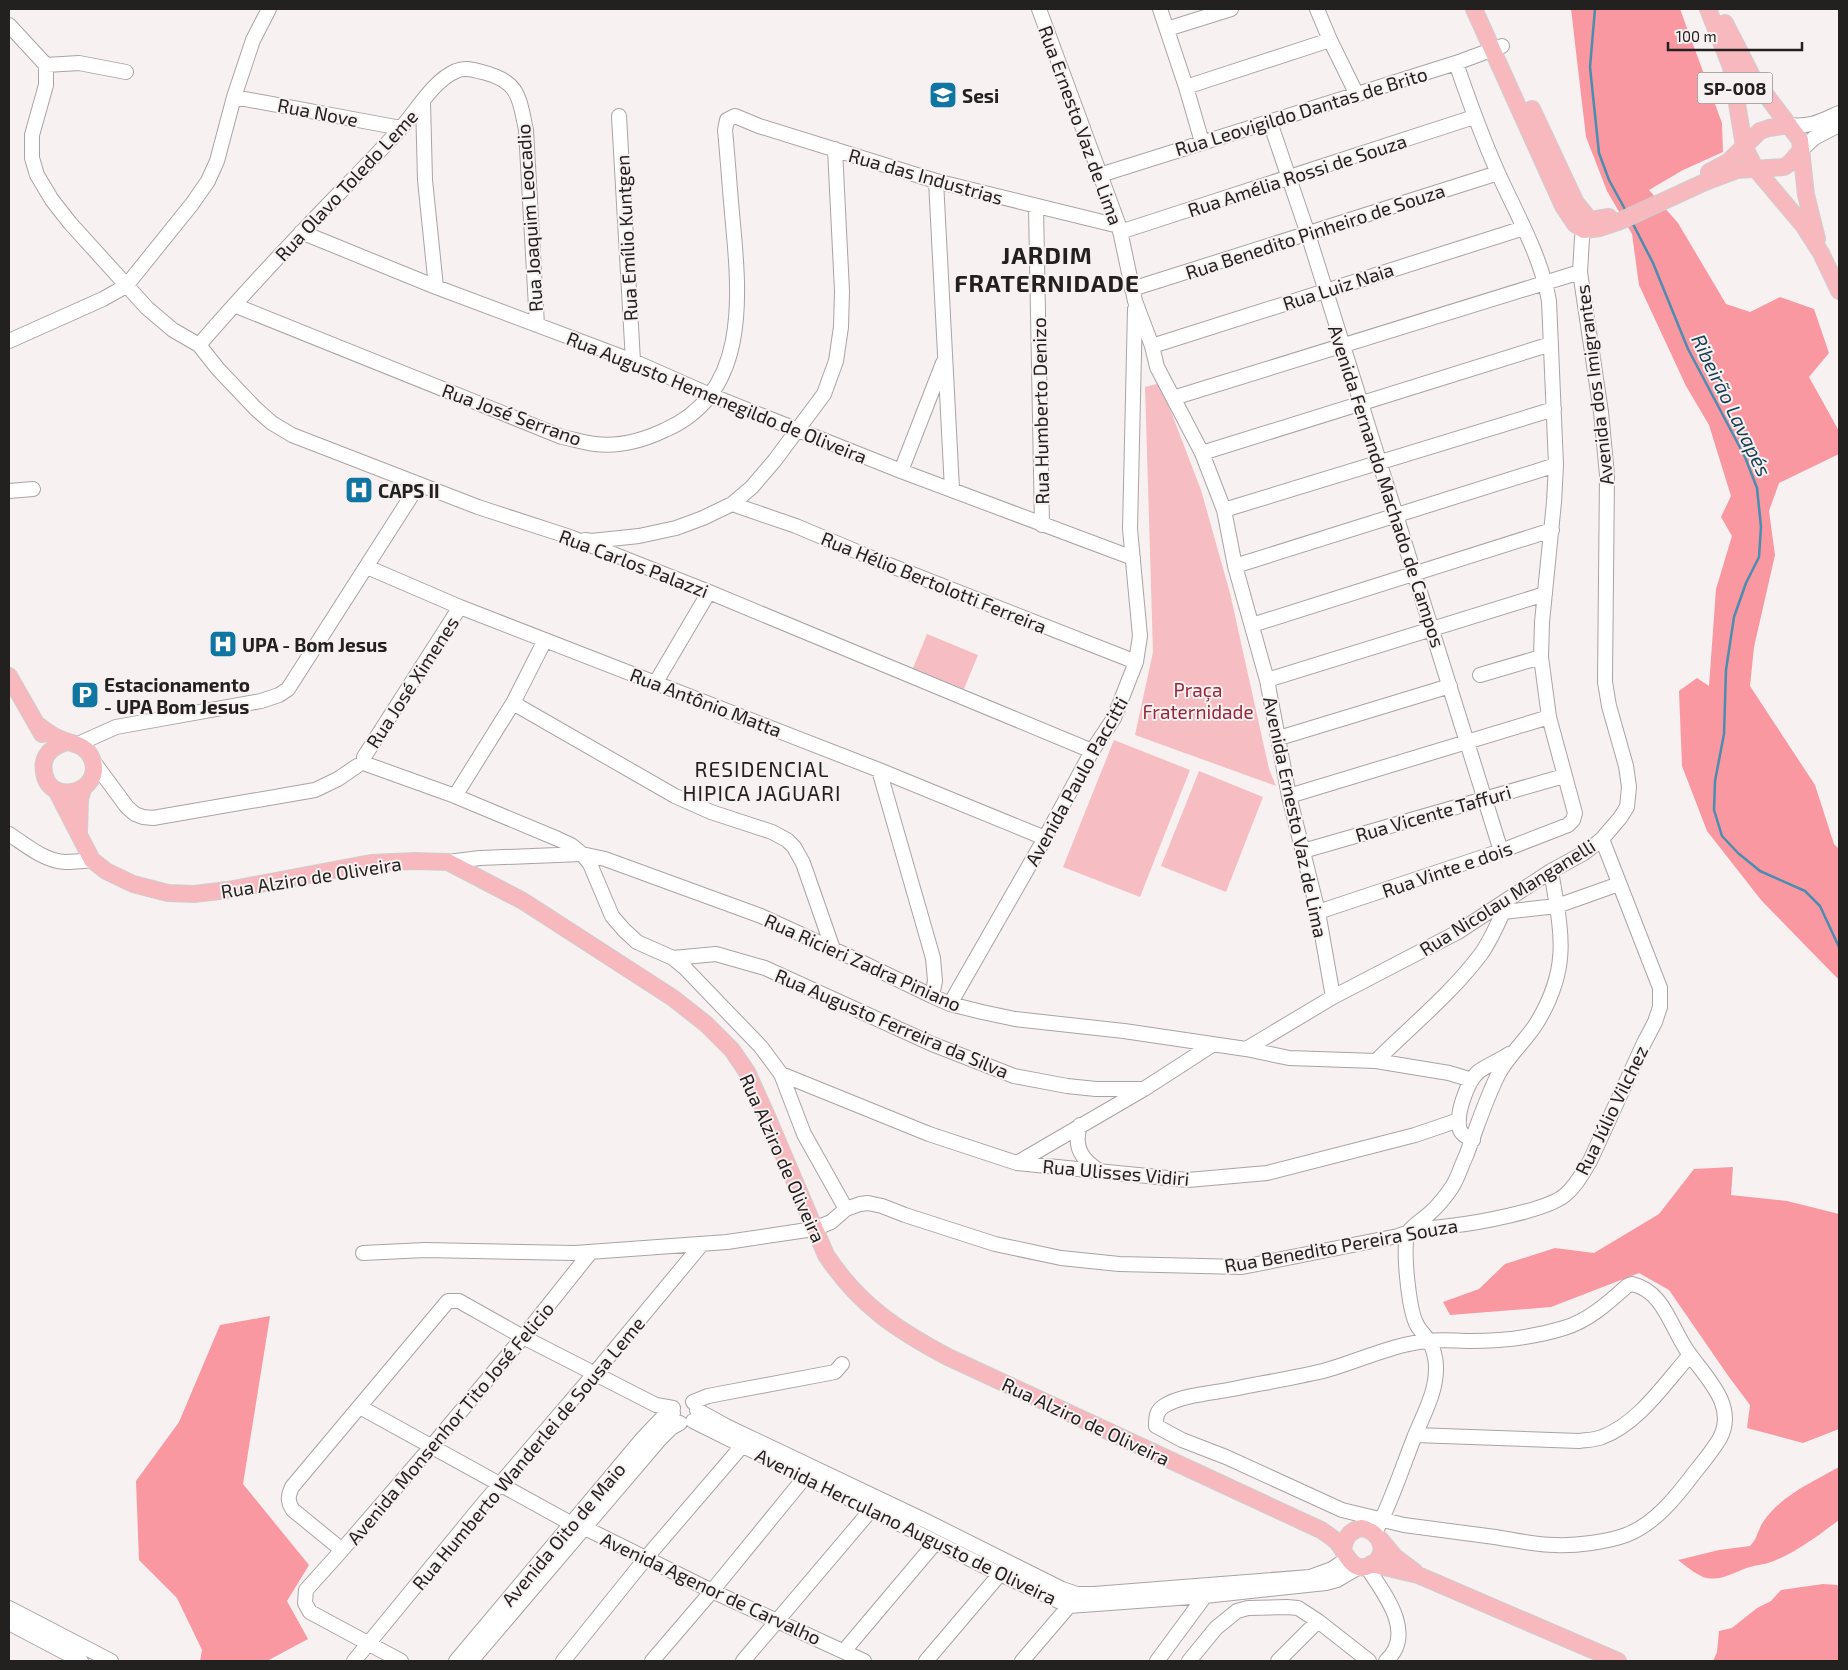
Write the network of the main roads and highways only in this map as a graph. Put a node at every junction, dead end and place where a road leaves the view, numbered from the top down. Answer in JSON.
{"nodes":[{"id":1,"x":1474,"y":9,"type":"edge"},
{"id":2,"x":1485,"y":9,"type":"edge"},
{"id":3,"x":1708,"y":9,"type":"edge"},
{"id":4,"x":1719,"y":9,"type":"edge"},
{"id":5,"x":1497,"y":48,"type":"junction"},
{"id":6,"x":1789,"y":125,"type":"junction"},
{"id":7,"x":1744,"y":146,"type":"junction"},
{"id":8,"x":1801,"y":150,"type":"junction"},
{"id":9,"x":1755,"y":168,"type":"junction"},
{"id":10,"x":1638,"y":208,"type":"junction"},
{"id":11,"x":1821,"y":253,"type":"junction"},
{"id":12,"x":1839,"y":291,"type":"edge"},
{"id":13,"x":9,"y":676,"type":"edge"},
{"id":14,"x":38,"y":725,"type":"junction"},
{"id":15,"x":72,"y":743,"type":"junction"},
{"id":16,"x":45,"y":758,"type":"junction"},
{"id":17,"x":86,"y":785,"type":"junction"},
{"id":18,"x":56,"y":790,"type":"junction"},
{"id":19,"x":79,"y":832,"type":"junction"},
{"id":20,"x":1356,"y":1529,"type":"junction"},
{"id":21,"x":1321,"y":1530,"type":"junction"},
{"id":22,"x":1379,"y":1531,"type":"junction"},
{"id":23,"x":1357,"y":1561,"type":"junction"},
{"id":24,"x":1418,"y":1575,"type":"junction"},
{"id":25,"x":1618,"y":1661,"type":"edge"}],
"edges":[{"from":1,"to":5,"type":"main road"},
{"from":2,"to":5,"type":"main road"},
{"from":3,"to":7,"type":"main road","number":"SP-008"},
{"from":4,"to":6,"type":"main road","number":"SP-008"},
{"from":5,"to":10,"type":"main road"},
{"from":6,"to":7,"type":"main road"},
{"from":6,"to":8,"type":"main road","number":"SP-008"},
{"from":7,"to":9,"type":"main road","number":"SP-008"},
{"from":7,"to":10,"type":"main road"},
{"from":8,"to":9,"type":"main road"},
{"from":8,"to":11,"type":"main road","number":"SP-008"},
{"from":9,"to":10,"type":"main road"},
{"from":9,"to":11,"type":"main road","number":"SP-008"},
{"from":11,"to":12,"type":"main road","number":"SP-008"},
{"from":13,"to":14,"type":"main road"},
{"from":14,"to":15,"type":"main road"},
{"from":14,"to":16,"type":"main road"},
{"from":15,"to":16,"type":"main road"},
{"from":15,"to":17,"type":"main road"},
{"from":16,"to":18,"type":"main road"},
{"from":17,"to":18,"type":"main road"},
{"from":17,"to":19,"type":"main road"},
{"from":18,"to":19,"type":"main road"},
{"from":19,"to":21,"type":"main road","name":"Rua Alziro de Oliveira"},
{"from":20,"to":21,"type":"main road","name":"Rua Alziro de Oliveira"},
{"from":20,"to":22,"type":"main road","name":"Rua Alziro de Oliveira"},
{"from":20,"to":23,"type":"main road"},
{"from":21,"to":23,"type":"main road","name":"Rua Alziro de Oliveira"},
{"from":22,"to":23,"type":"main road"},
{"from":22,"to":24,"type":"main road"},
{"from":23,"to":24,"type":"main road"},
{"from":24,"to":25,"type":"main road"}]}
